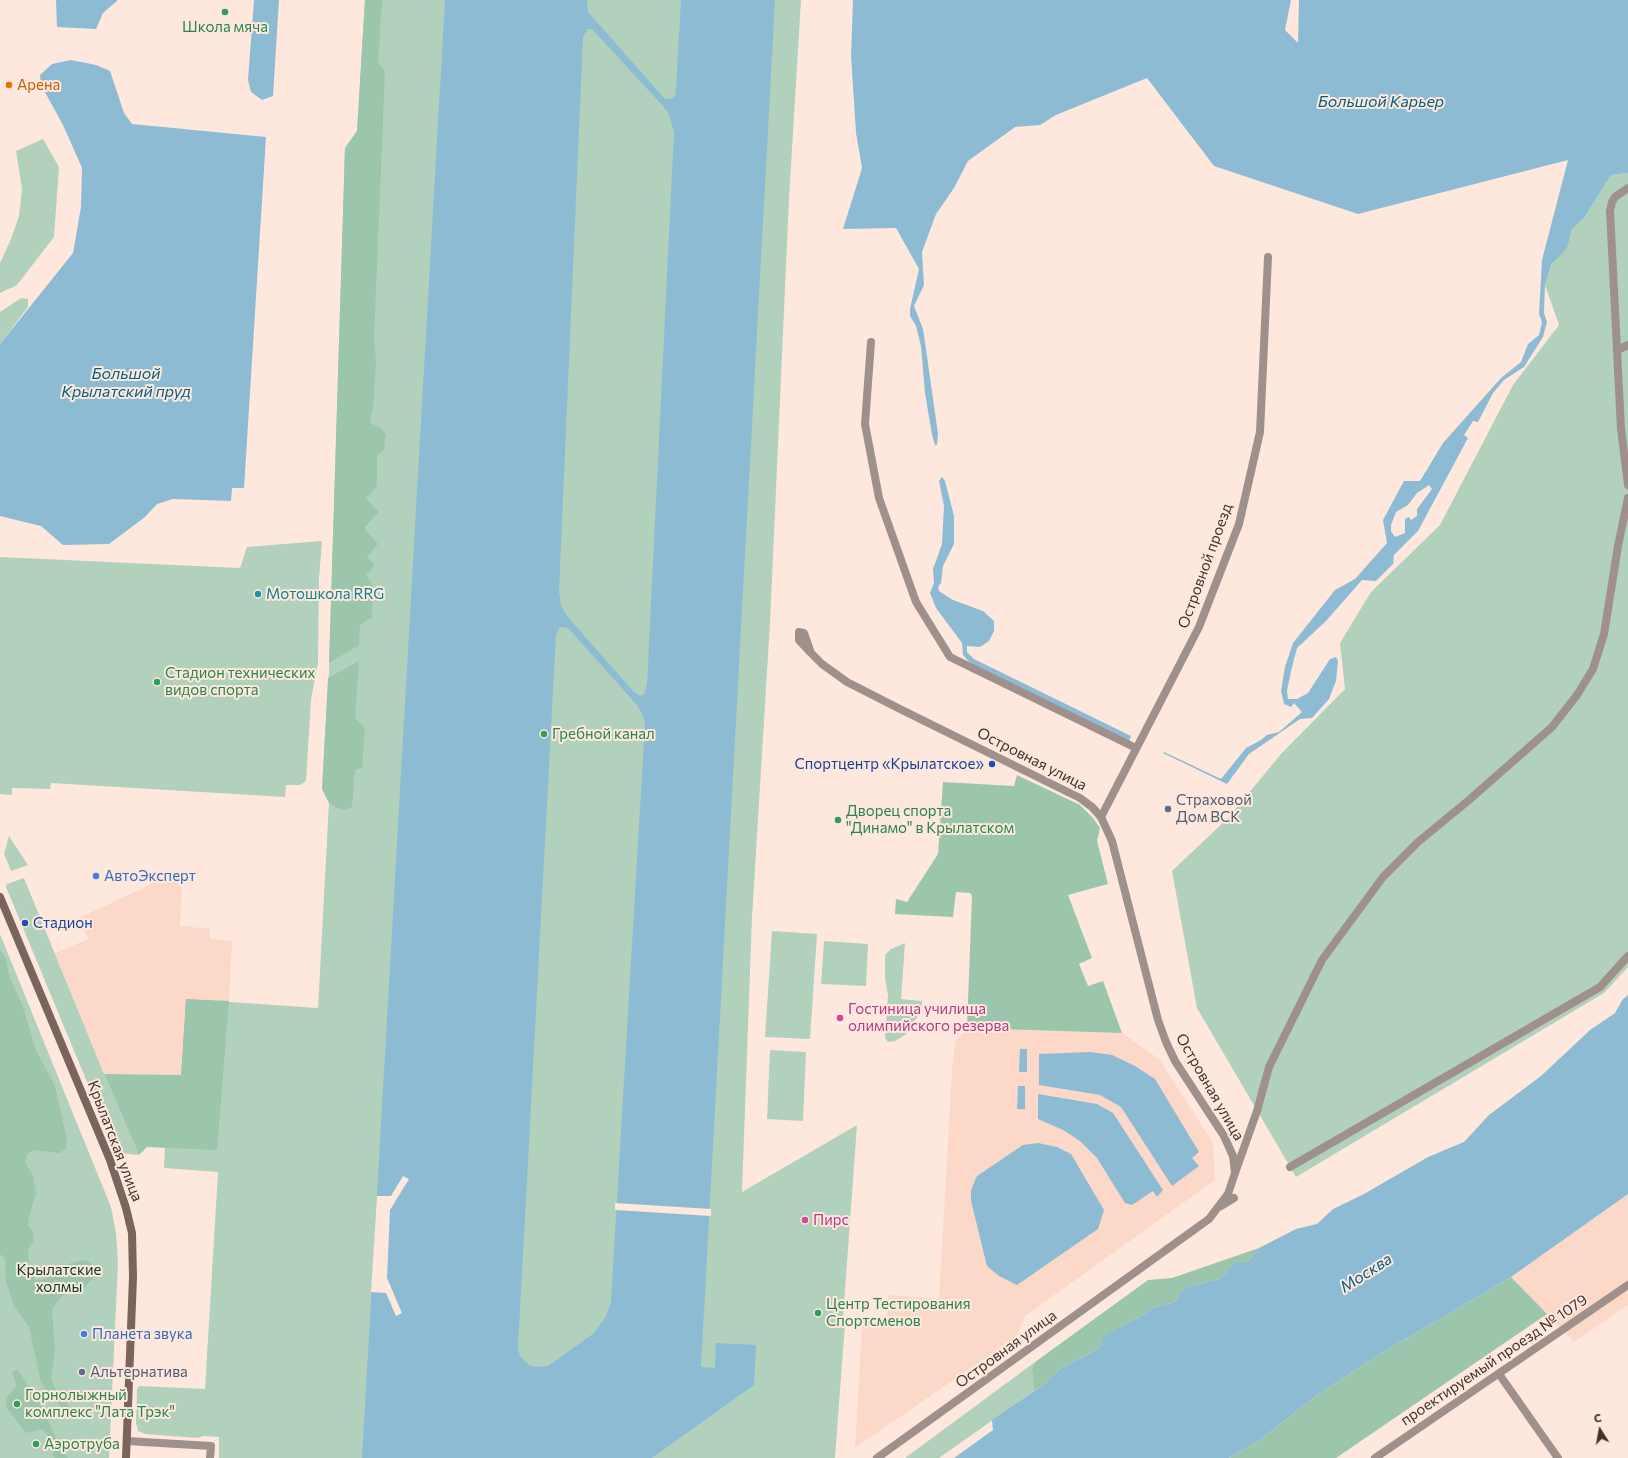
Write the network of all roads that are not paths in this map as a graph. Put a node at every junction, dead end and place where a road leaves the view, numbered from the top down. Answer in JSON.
{"nodes":[{"id":1,"x":1628,"y":188,"type":"edge"},
{"id":2,"x":1268,"y":257,"type":"dead end"},
{"id":3,"x":871,"y":342,"type":"dead end"},
{"id":4,"x":1628,"y":345,"type":"edge"},
{"id":5,"x":1617,"y":350,"type":"junction"},
{"id":6,"x":1628,"y":485,"type":"edge"},
{"id":7,"x":1628,"y":498,"type":"edge"},
{"id":8,"x":799,"y":640,"type":"dead end"},
{"id":9,"x":1136,"y":748,"type":"junction"},
{"id":10,"x":1101,"y":817,"type":"junction"},
{"id":11,"x":0,"y":897,"type":"edge"},
{"id":12,"x":1628,"y":956,"type":"edge"},
{"id":13,"x":1290,"y":1168,"type":"dead end"},
{"id":14,"x":1235,"y":1173,"type":"junction"},
{"id":15,"x":1234,"y":1198,"type":"dead end"},
{"id":16,"x":1221,"y":1206,"type":"junction"},
{"id":17,"x":1628,"y":1285,"type":"edge"},
{"id":18,"x":1499,"y":1374,"type":"junction"},
{"id":19,"x":127,"y":1441,"type":"junction"},
{"id":20,"x":126,"y":1458,"type":"edge"},
{"id":21,"x":210,"y":1458,"type":"edge"},
{"id":22,"x":877,"y":1458,"type":"edge"},
{"id":23,"x":1375,"y":1458,"type":"edge"},
{"id":24,"x":1558,"y":1458,"type":"edge"}],
"edges":[{"from":1,"to":5,"type":"street"},
{"from":2,"to":9,"type":"street","name":"Островной проезд"},
{"from":3,"to":9,"type":"street"},
{"from":4,"to":5,"type":"street"},
{"from":5,"to":6,"type":"street"},
{"from":7,"to":14,"type":"street"},
{"from":8,"to":10,"type":"street","name":"Островная улица"},
{"from":9,"to":10,"type":"street","name":"Островной проезд"},
{"from":10,"to":14,"type":"street","name":"Островная улица"},
{"from":11,"to":19,"type":"main road","name":"Крылатская улица"},
{"from":12,"to":13,"type":"street"},
{"from":14,"to":16,"type":"street","name":"Островная улица"},
{"from":15,"to":16,"type":"street"},
{"from":16,"to":22,"type":"street","name":"Островная улица"},
{"from":17,"to":18,"type":"street","name":"проектируемый проезд № 1079"},
{"from":18,"to":23,"type":"street","name":"проектируемый проезд № 1079"},
{"from":18,"to":24,"type":"street"},
{"from":19,"to":20,"type":"main road","name":"Крылатская улица"},
{"from":19,"to":21,"type":"street"}]}
